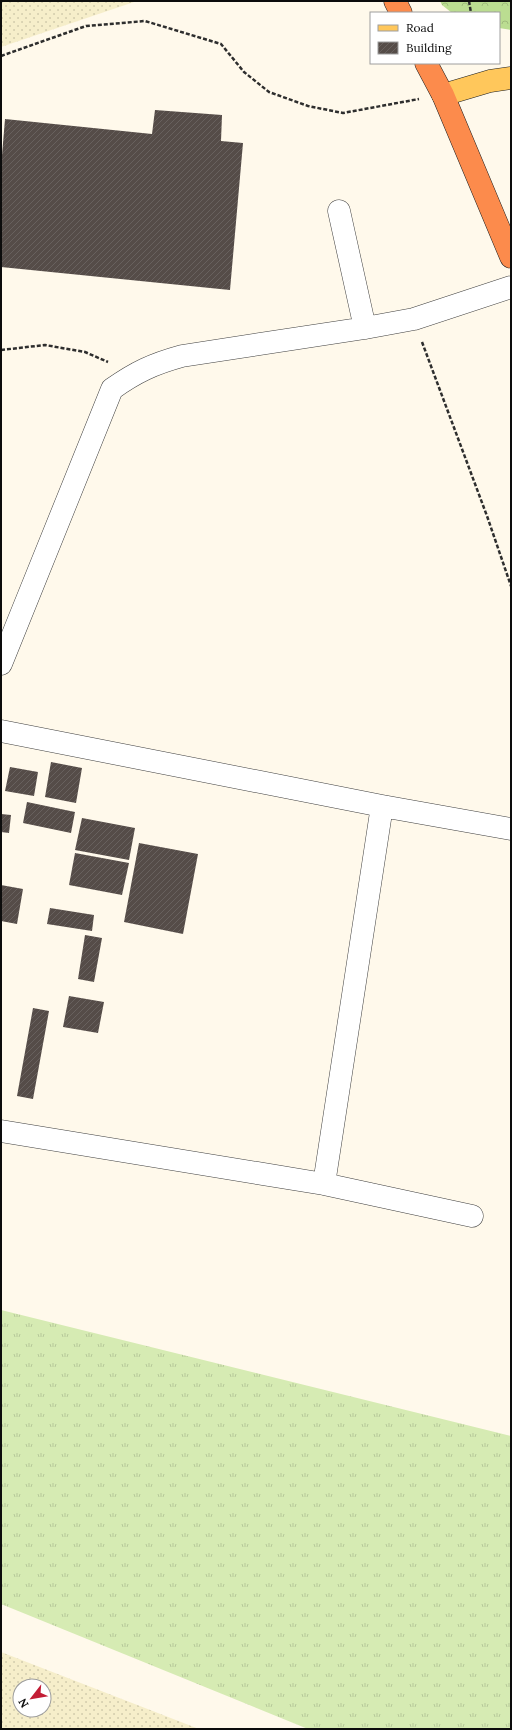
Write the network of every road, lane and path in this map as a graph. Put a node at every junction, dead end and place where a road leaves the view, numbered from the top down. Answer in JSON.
{"nodes":[{"id":1,"x":395,"y":1,"type":"edge"},
{"id":2,"x":469,"y":1,"type":"edge"},
{"id":3,"x":400,"y":12,"type":"edge"},
{"id":4,"x":471,"y":12,"type":"edge"},
{"id":5,"x":1,"y":56,"type":"edge"},
{"id":6,"x":426,"y":64,"type":"edge"},
{"id":7,"x":511,"y":78,"type":"edge"},
{"id":8,"x":442,"y":95,"type":"junction"},
{"id":9,"x":339,"y":211,"type":"dead end"},
{"id":10,"x":511,"y":257,"type":"edge"},
{"id":11,"x":511,"y":287,"type":"edge"},
{"id":12,"x":414,"y":319,"type":"junction"},
{"id":13,"x":365,"y":328,"type":"junction"},
{"id":14,"x":1,"y":350,"type":"edge"},
{"id":15,"x":134,"y":373,"type":"junction"},
{"id":16,"x":511,"y":586,"type":"edge"},
{"id":17,"x":1,"y":664,"type":"edge"},
{"id":18,"x":1,"y":730,"type":"edge"},
{"id":19,"x":382,"y":806,"type":"junction"},
{"id":20,"x":511,"y":829,"type":"edge"},
{"id":21,"x":1,"y":1131,"type":"edge"},
{"id":22,"x":324,"y":1184,"type":"junction"},
{"id":23,"x":472,"y":1216,"type":"dead end"}],
"edges":[{"from":1,"to":3,"type":"highway"},
{"from":2,"to":4,"type":"path"},
{"from":5,"to":8,"type":"path"},
{"from":6,"to":8,"type":"highway"},
{"from":7,"to":8,"type":"main road"},
{"from":8,"to":10,"type":"highway"},
{"from":9,"to":13,"type":"lane"},
{"from":11,"to":12,"type":"lane"},
{"from":12,"to":13,"type":"lane"},
{"from":12,"to":16,"type":"path"},
{"from":13,"to":15,"type":"lane"},
{"from":14,"to":15,"type":"path"},
{"from":15,"to":17,"type":"lane"},
{"from":18,"to":19,"type":"lane"},
{"from":19,"to":20,"type":"lane"},
{"from":19,"to":22,"type":"lane"},
{"from":21,"to":22,"type":"lane"},
{"from":22,"to":23,"type":"lane"}]}
